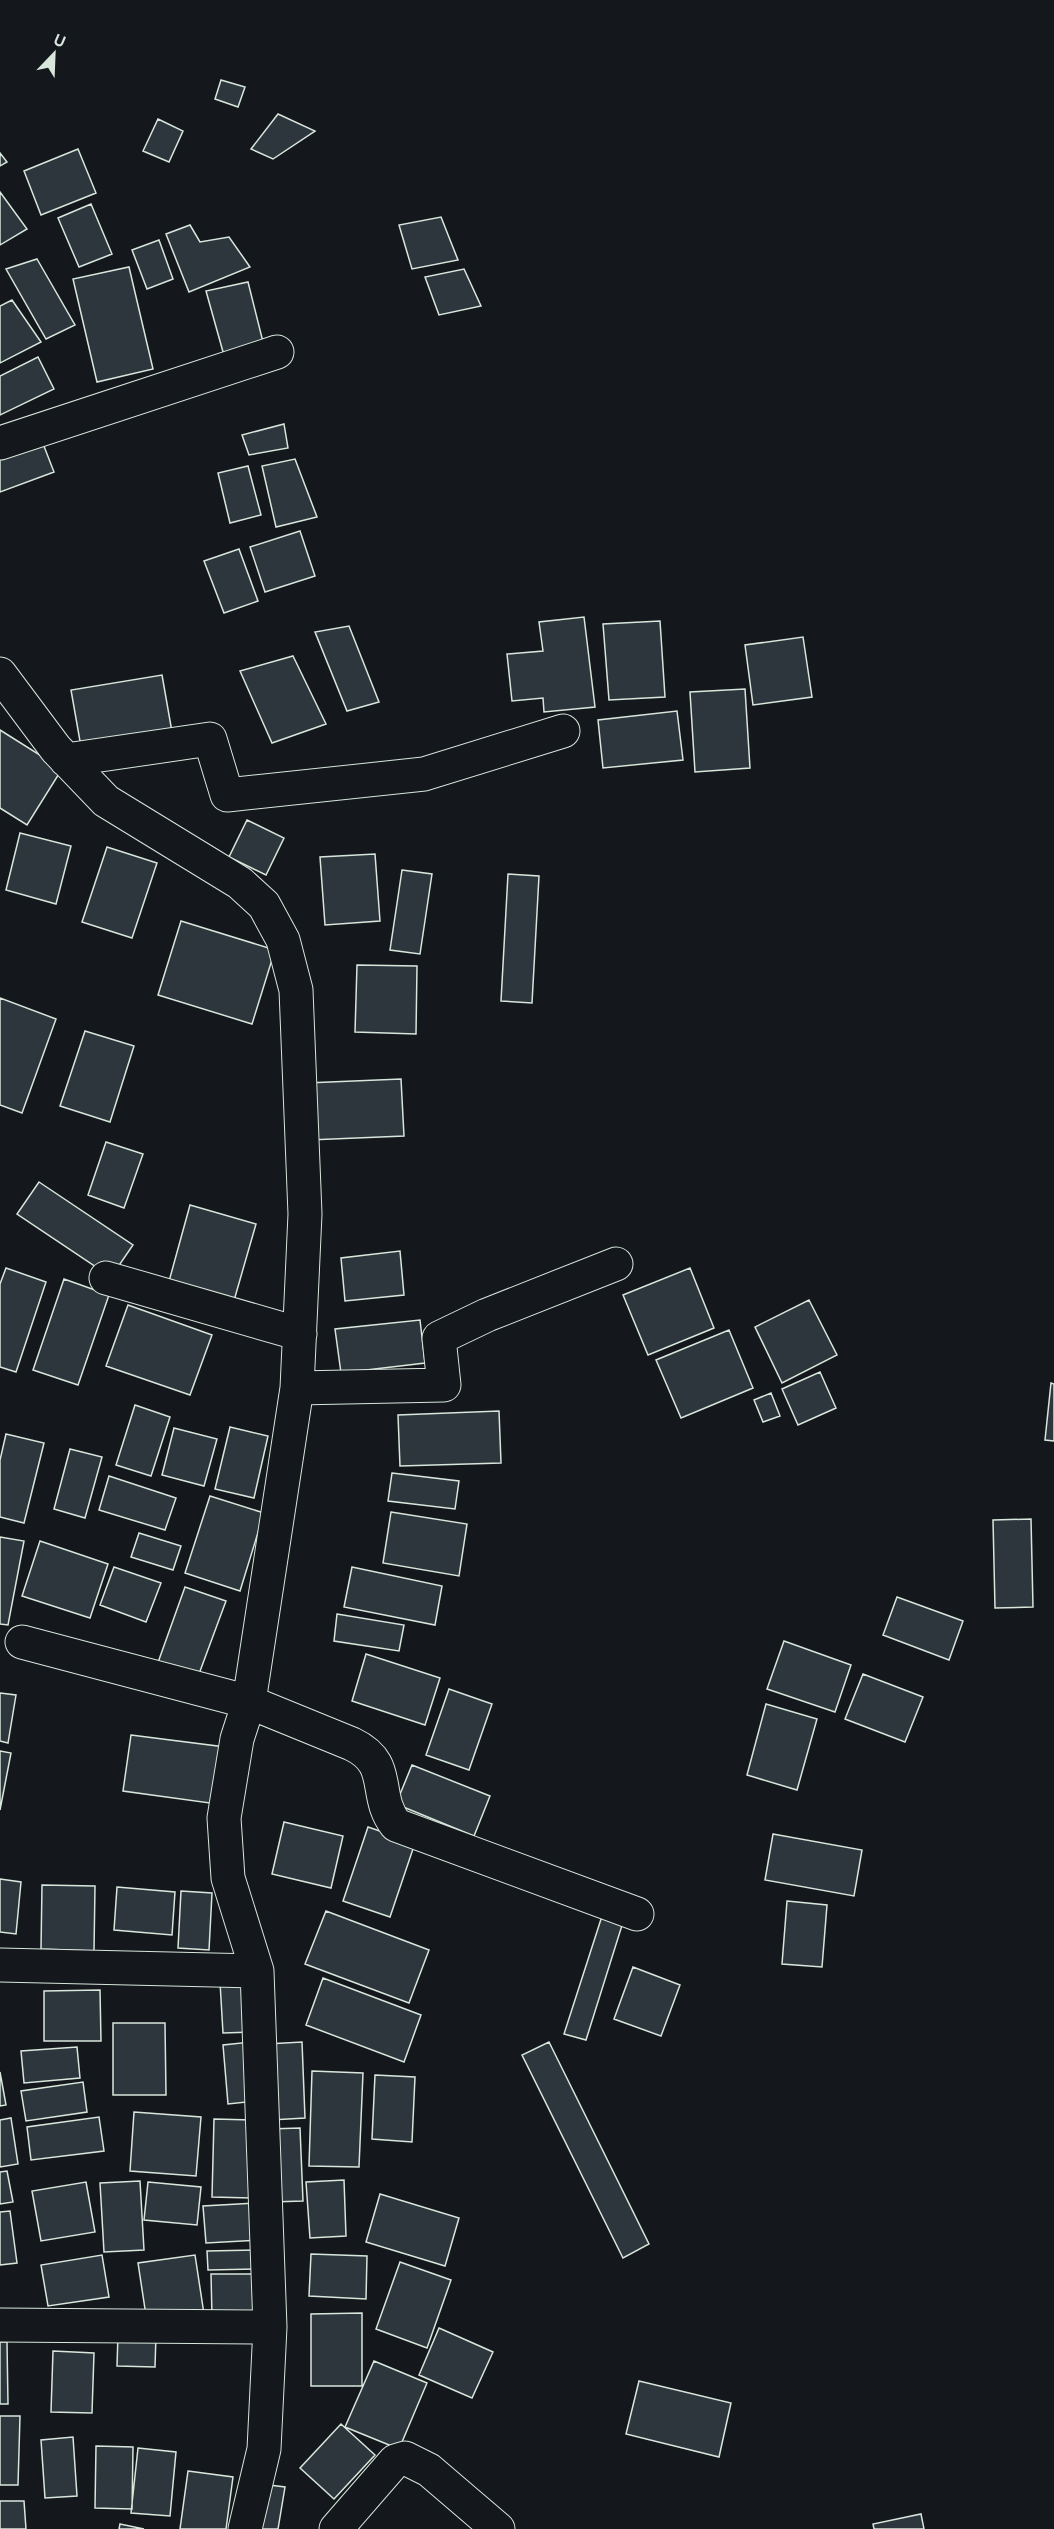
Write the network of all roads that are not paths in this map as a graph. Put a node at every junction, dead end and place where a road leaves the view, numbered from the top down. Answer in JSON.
{"nodes":[{"id":1,"x":277,"y":352,"type":"dead end"},
{"id":2,"x":0,"y":443,"type":"edge"},
{"id":3,"x":0,"y":674,"type":"edge"},
{"id":4,"x":563,"y":730,"type":"dead end"},
{"id":5,"x":66,"y":760,"type":"junction"},
{"id":6,"x":616,"y":1264,"type":"dead end"},
{"id":7,"x":106,"y":1278,"type":"dead end"},
{"id":8,"x":300,"y":1334,"type":"junction"},
{"id":9,"x":297,"y":1388,"type":"junction"},
{"id":10,"x":22,"y":1642,"type":"dead end"},
{"id":11,"x":249,"y":1702,"type":"junction"},
{"id":12,"x":637,"y":1914,"type":"dead end"},
{"id":13,"x":0,"y":1965,"type":"edge"},
{"id":14,"x":257,"y":1971,"type":"junction"},
{"id":15,"x":0,"y":2325,"type":"edge"},
{"id":16,"x":270,"y":2327,"type":"junction"},
{"id":17,"x":245,"y":2529,"type":"edge"},
{"id":18,"x":336,"y":2529,"type":"edge"},
{"id":19,"x":498,"y":2529,"type":"edge"}],
"edges":[{"from":1,"to":2,"type":"street"},
{"from":3,"to":5,"type":"street"},
{"from":4,"to":5,"type":"street"},
{"from":5,"to":8,"type":"street"},
{"from":6,"to":9,"type":"street"},
{"from":7,"to":8,"type":"street"},
{"from":8,"to":9,"type":"street"},
{"from":9,"to":11,"type":"street"},
{"from":10,"to":11,"type":"street"},
{"from":11,"to":12,"type":"street"},
{"from":11,"to":14,"type":"street"},
{"from":13,"to":14,"type":"street"},
{"from":14,"to":16,"type":"street"},
{"from":15,"to":16,"type":"street"},
{"from":16,"to":17,"type":"street"},
{"from":18,"to":19,"type":"street"}]}
